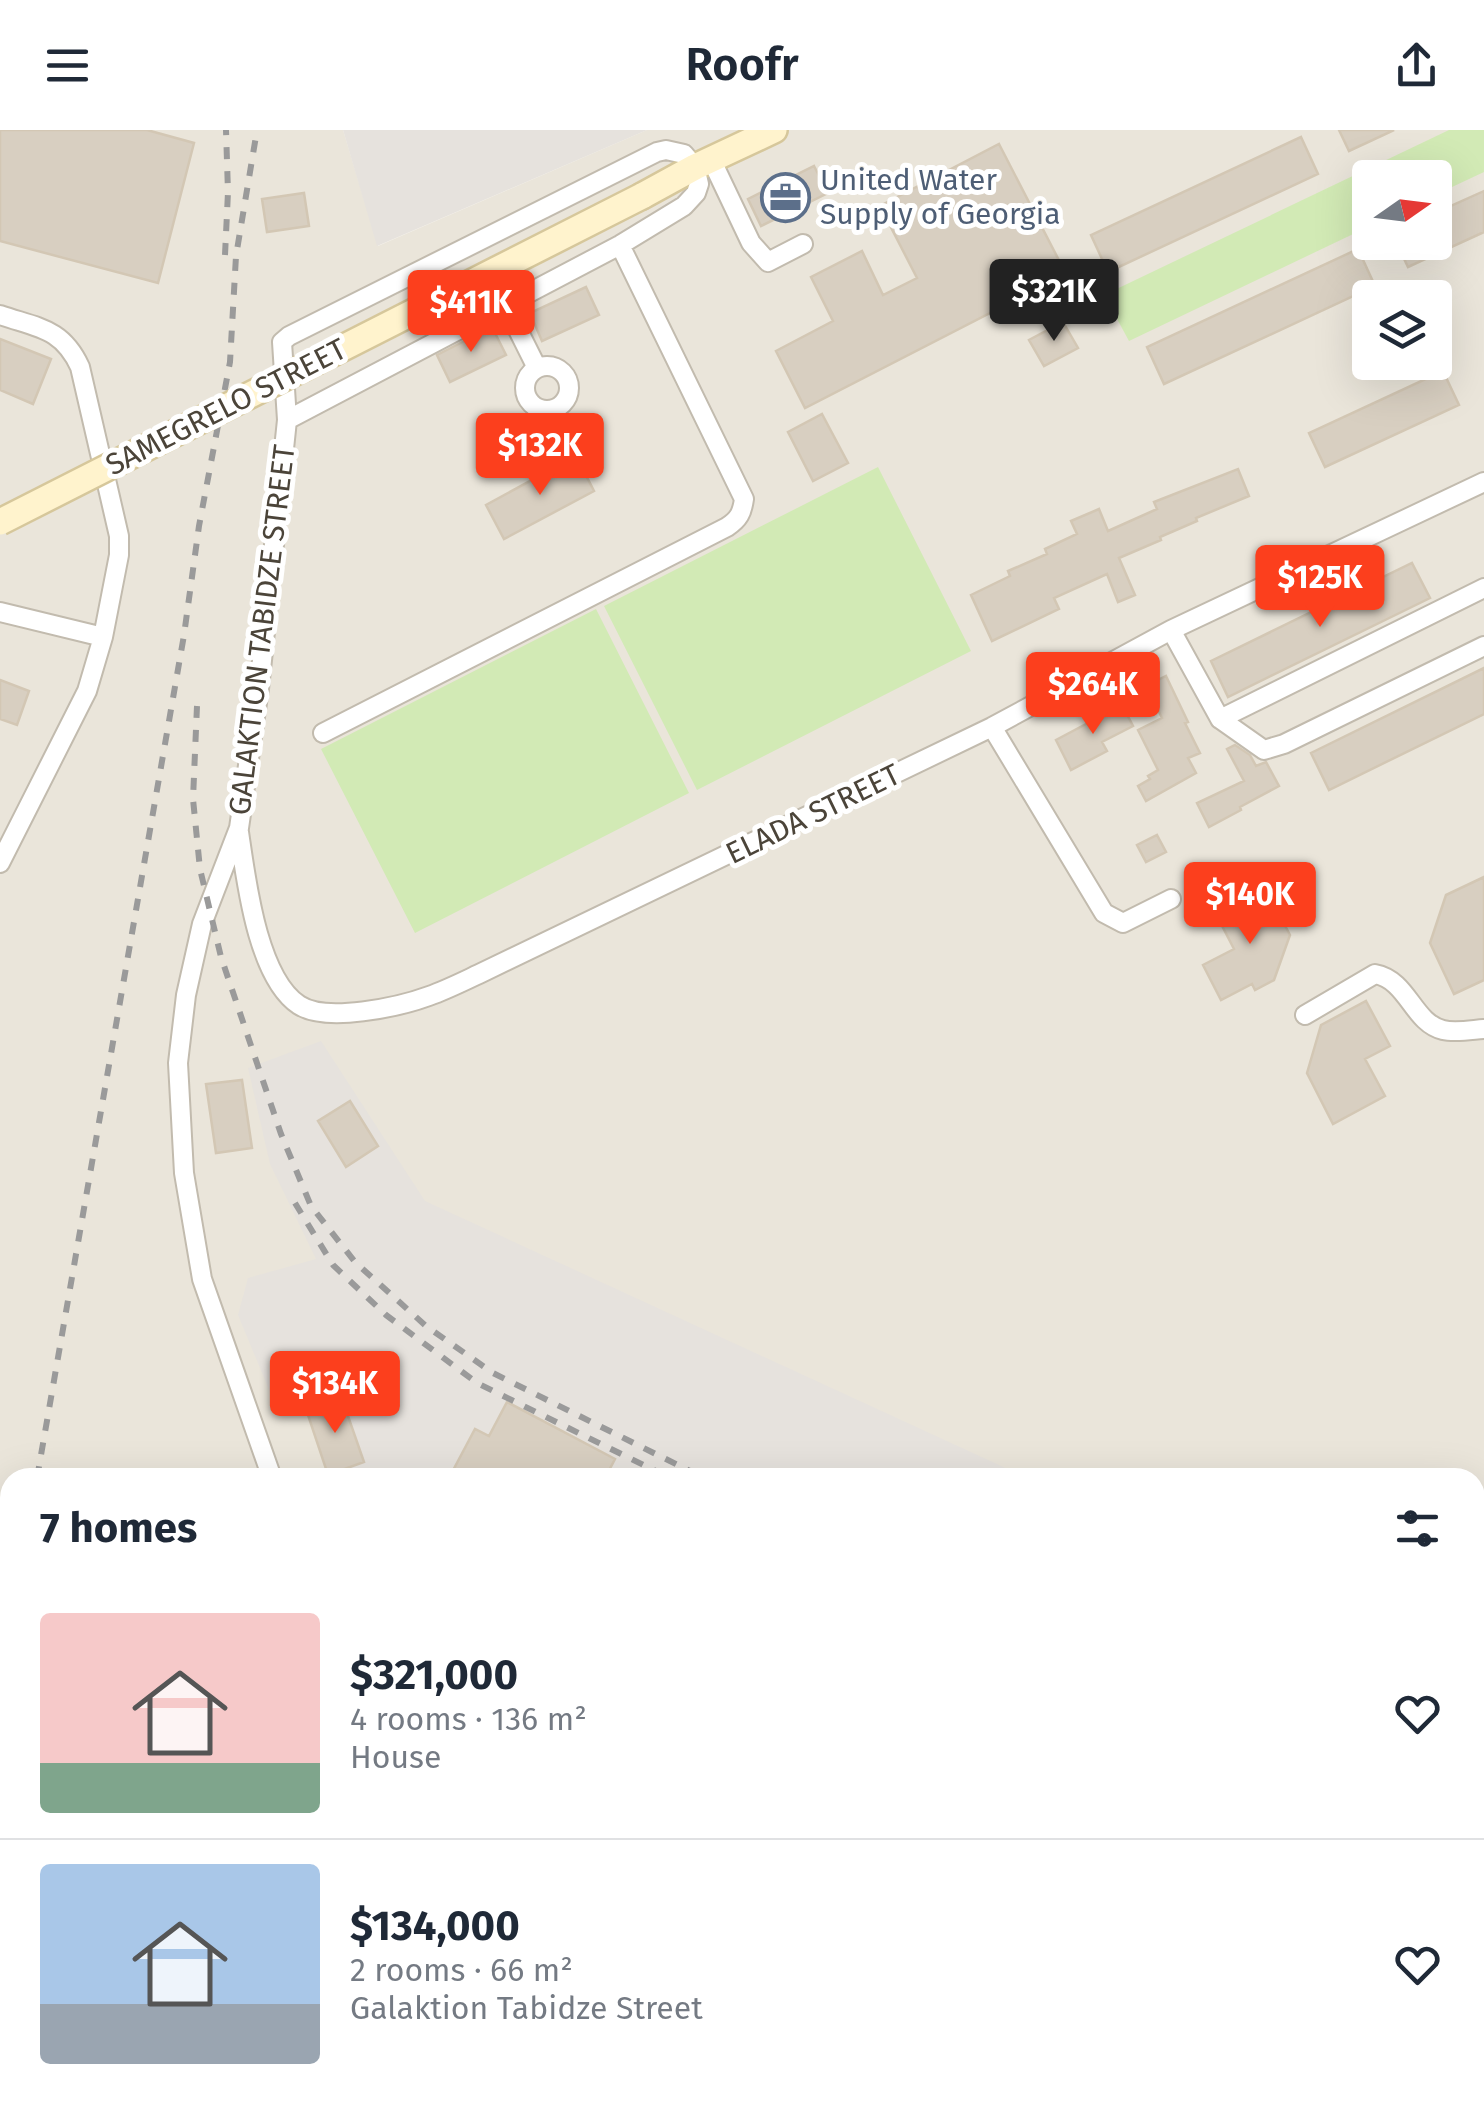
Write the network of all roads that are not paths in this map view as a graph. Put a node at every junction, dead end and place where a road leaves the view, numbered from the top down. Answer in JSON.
{"nodes":[{"id":1,"x":774,"y":130,"type":"edge"},
{"id":2,"x":704,"y":163,"type":"junction"},
{"id":3,"x":803,"y":244,"type":"dead end"},
{"id":4,"x":620,"y":245,"type":"junction"},
{"id":5,"x":506,"y":306,"type":"junction"},
{"id":6,"x":0,"y":315,"type":"edge"},
{"id":7,"x":538,"y":368,"type":"dead end"},
{"id":8,"x":287,"y":420,"type":"junction"},
{"id":9,"x":1484,"y":482,"type":"edge"},
{"id":10,"x":0,"y":522,"type":"edge"},
{"id":11,"x":1484,"y":588,"type":"edge"},
{"id":12,"x":0,"y":612,"type":"edge"},
{"id":13,"x":1170,"y":630,"type":"junction"},
{"id":14,"x":102,"y":637,"type":"junction"},
{"id":15,"x":1484,"y":646,"type":"edge"},
{"id":16,"x":1220,"y":718,"type":"junction"},
{"id":17,"x":992,"y":728,"type":"junction"},
{"id":18,"x":323,"y":733,"type":"dead end"},
{"id":19,"x":239,"y":828,"type":"junction"},
{"id":20,"x":0,"y":863,"type":"edge"},
{"id":21,"x":1171,"y":899,"type":"dead end"},
{"id":22,"x":1305,"y":1015,"type":"dead end"},
{"id":23,"x":1484,"y":1029,"type":"edge"},
{"id":24,"x":268,"y":1468,"type":"edge"}],
"edges":[{"from":1,"to":2,"type":"main road","name":"SAMEGRELO STREET"},
{"from":2,"to":3,"type":"street"},
{"from":2,"to":4,"type":"street","name":"GALAKTION TABIDZE STREET"},
{"from":2,"to":8,"type":"street","name":"GALAKTION TABIDZE STREET"},
{"from":2,"to":10,"type":"main road","name":"SAMEGRELO STREET","bridge":true},
{"from":4,"to":5,"type":"street","name":"GALAKTION TABIDZE STREET"},
{"from":4,"to":18,"type":"street"},
{"from":5,"to":7,"type":"street"},
{"from":5,"to":8,"type":"street","name":"GALAKTION TABIDZE STREET"},
{"from":6,"to":14,"type":"street"},
{"from":8,"to":19,"type":"street","name":"GALAKTION TABIDZE STREET"},
{"from":9,"to":13,"type":"street","name":"ELADA STREET"},
{"from":11,"to":16,"type":"street"},
{"from":12,"to":14,"type":"street"},
{"from":13,"to":16,"type":"street"},
{"from":13,"to":17,"type":"street","name":"ELADA STREET"},
{"from":14,"to":20,"type":"street"},
{"from":15,"to":16,"type":"street"},
{"from":17,"to":19,"type":"street","name":"ELADA STREET"},
{"from":17,"to":21,"type":"street"},
{"from":19,"to":24,"type":"street","name":"GALAKTION TABIDZE STREET"},
{"from":22,"to":23,"type":"street"}]}
